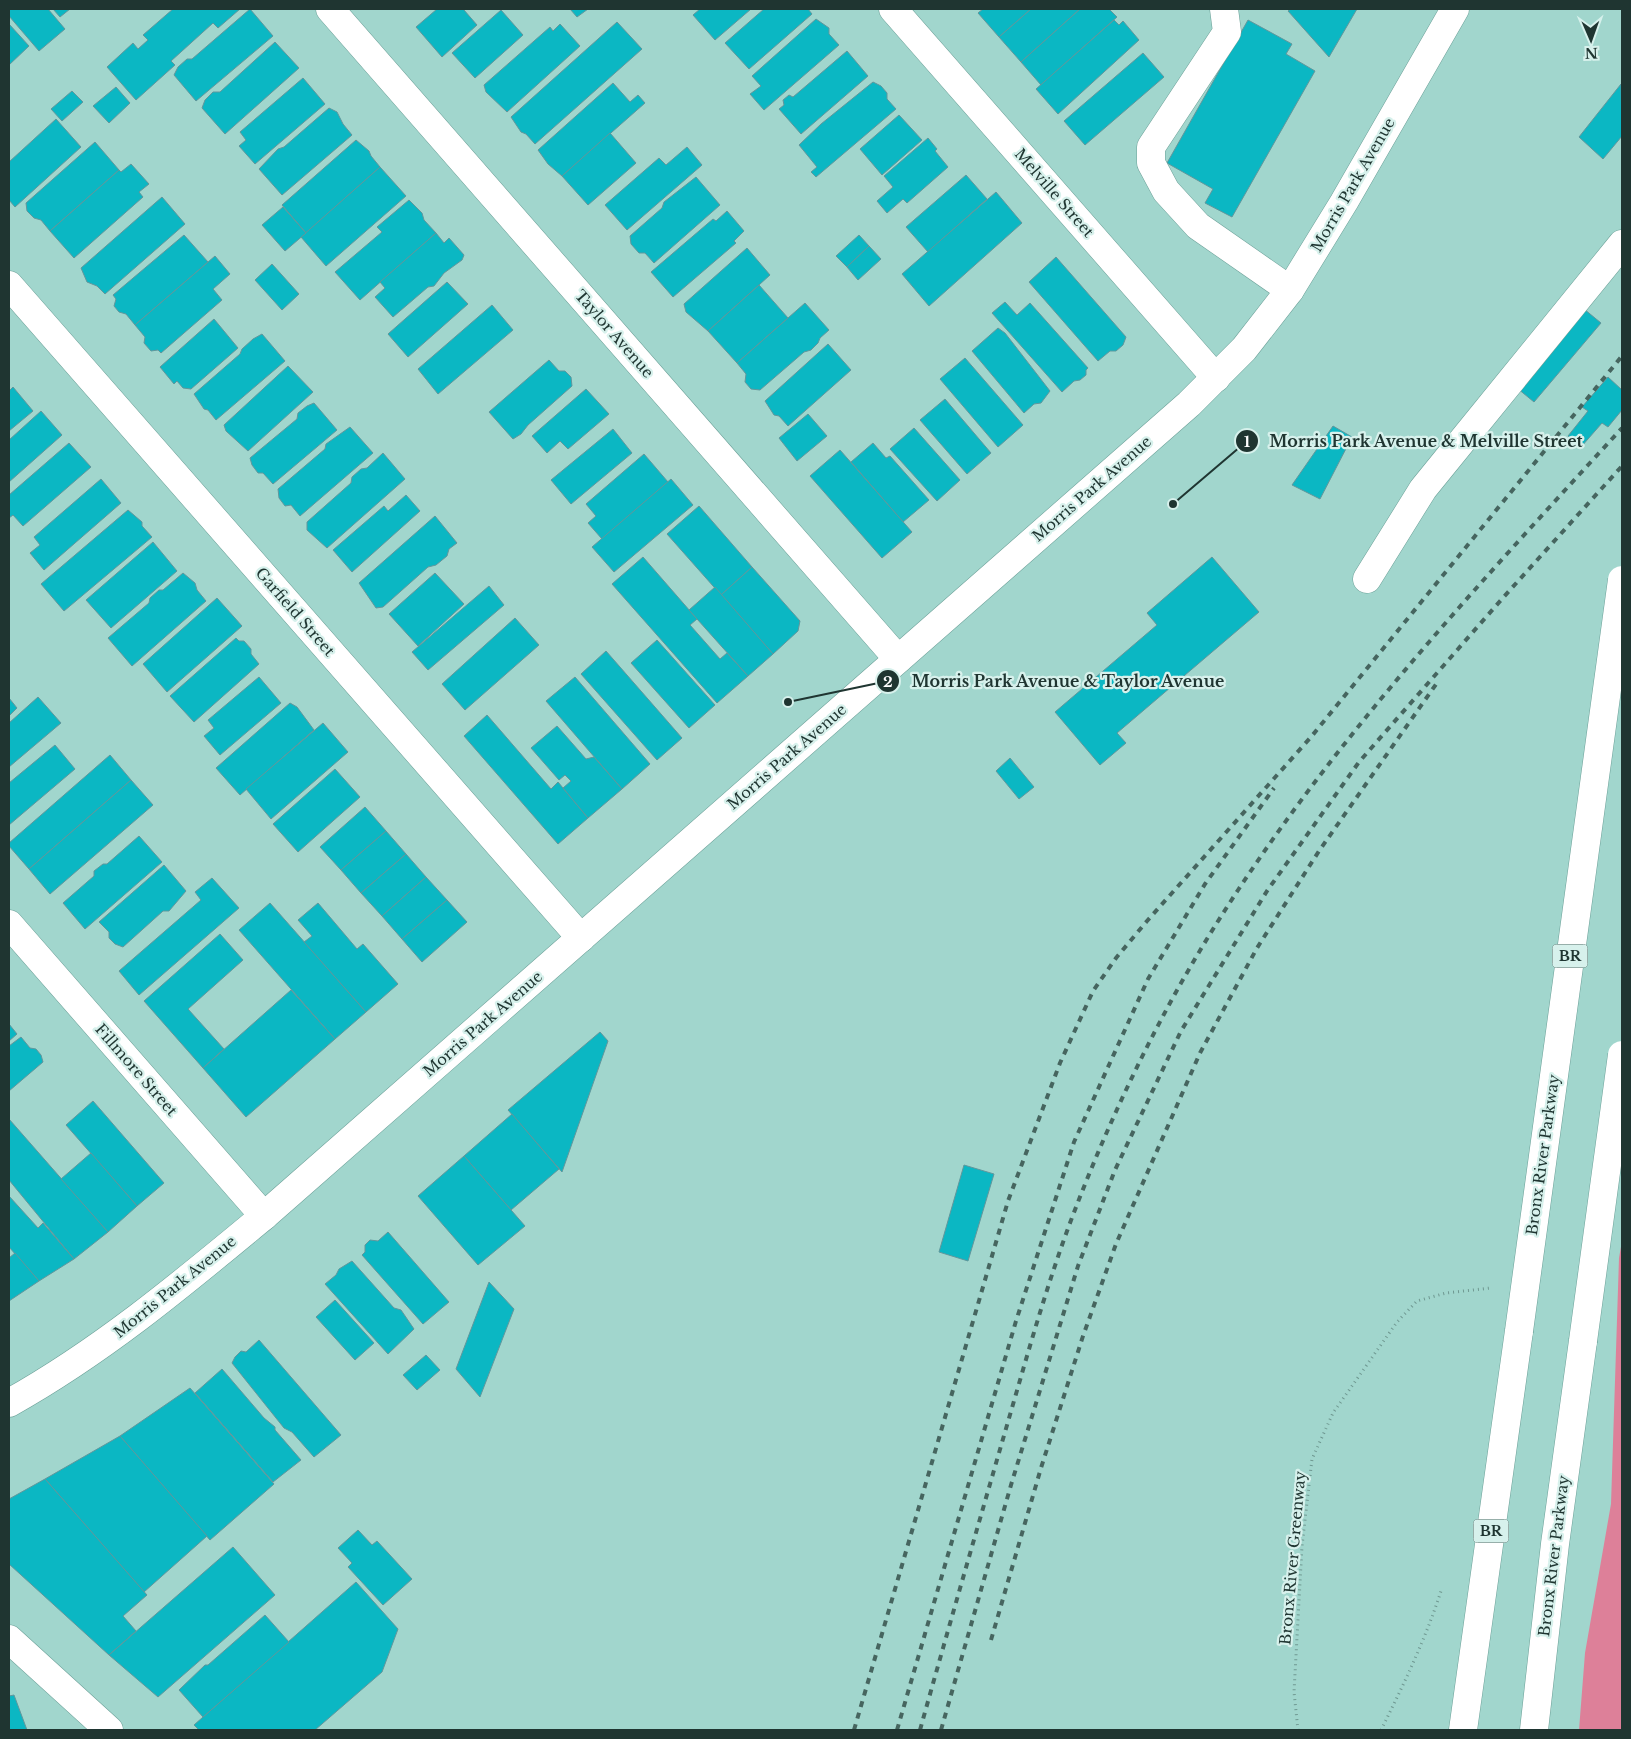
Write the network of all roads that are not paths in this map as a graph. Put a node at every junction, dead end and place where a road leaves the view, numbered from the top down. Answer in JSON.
{"nodes":[{"id":1,"x":330,"y":9,"type":"edge"},
{"id":2,"x":893,"y":9,"type":"edge"},
{"id":3,"x":1224,"y":9,"type":"edge"},
{"id":4,"x":1455,"y":9,"type":"edge"},
{"id":5,"x":1622,"y":244,"type":"edge"},
{"id":6,"x":9,"y":285,"type":"edge"},
{"id":7,"x":1290,"y":290,"type":"junction"},
{"id":8,"x":1216,"y":378,"type":"junction"},
{"id":9,"x":1368,"y":580,"type":"dead end"},
{"id":10,"x":1622,"y":580,"type":"edge"},
{"id":11,"x":898,"y":659,"type":"junction"},
{"id":12,"x":9,"y":924,"type":"edge"},
{"id":13,"x":581,"y":938,"type":"junction"},
{"id":14,"x":1622,"y":1055,"type":"edge"},
{"id":15,"x":264,"y":1216,"type":"junction"},
{"id":16,"x":9,"y":1403,"type":"edge"},
{"id":17,"x":9,"y":1639,"type":"edge"},
{"id":18,"x":109,"y":1730,"type":"edge"},
{"id":19,"x":1463,"y":1730,"type":"edge"},
{"id":20,"x":1534,"y":1730,"type":"edge"}],
"edges":[{"from":1,"to":11,"type":"main road","name":"Taylor Avenue"},
{"from":2,"to":8,"type":"main road","name":"Melville Street"},
{"from":3,"to":7,"type":"main road"},
{"from":4,"to":7,"type":"main road","name":"Morris Park Avenue"},
{"from":5,"to":9,"type":"main road"},
{"from":6,"to":13,"type":"main road","name":"Garfield Street"},
{"from":7,"to":8,"type":"main road","name":"Morris Park Avenue"},
{"from":8,"to":11,"type":"main road","name":"Morris Park Avenue"},
{"from":10,"to":19,"type":"main road","name":"Bronx River Parkway","number":"BR","bridge":true},
{"from":11,"to":13,"type":"main road","name":"Morris Park Avenue"},
{"from":12,"to":15,"type":"main road","name":"Fillmore Street"},
{"from":13,"to":15,"type":"main road","name":"Morris Park Avenue"},
{"from":14,"to":20,"type":"main road","name":"Bronx River Parkway","bridge":true},
{"from":15,"to":16,"type":"main road","name":"Morris Park Avenue"},
{"from":17,"to":18,"type":"main road"}]}
